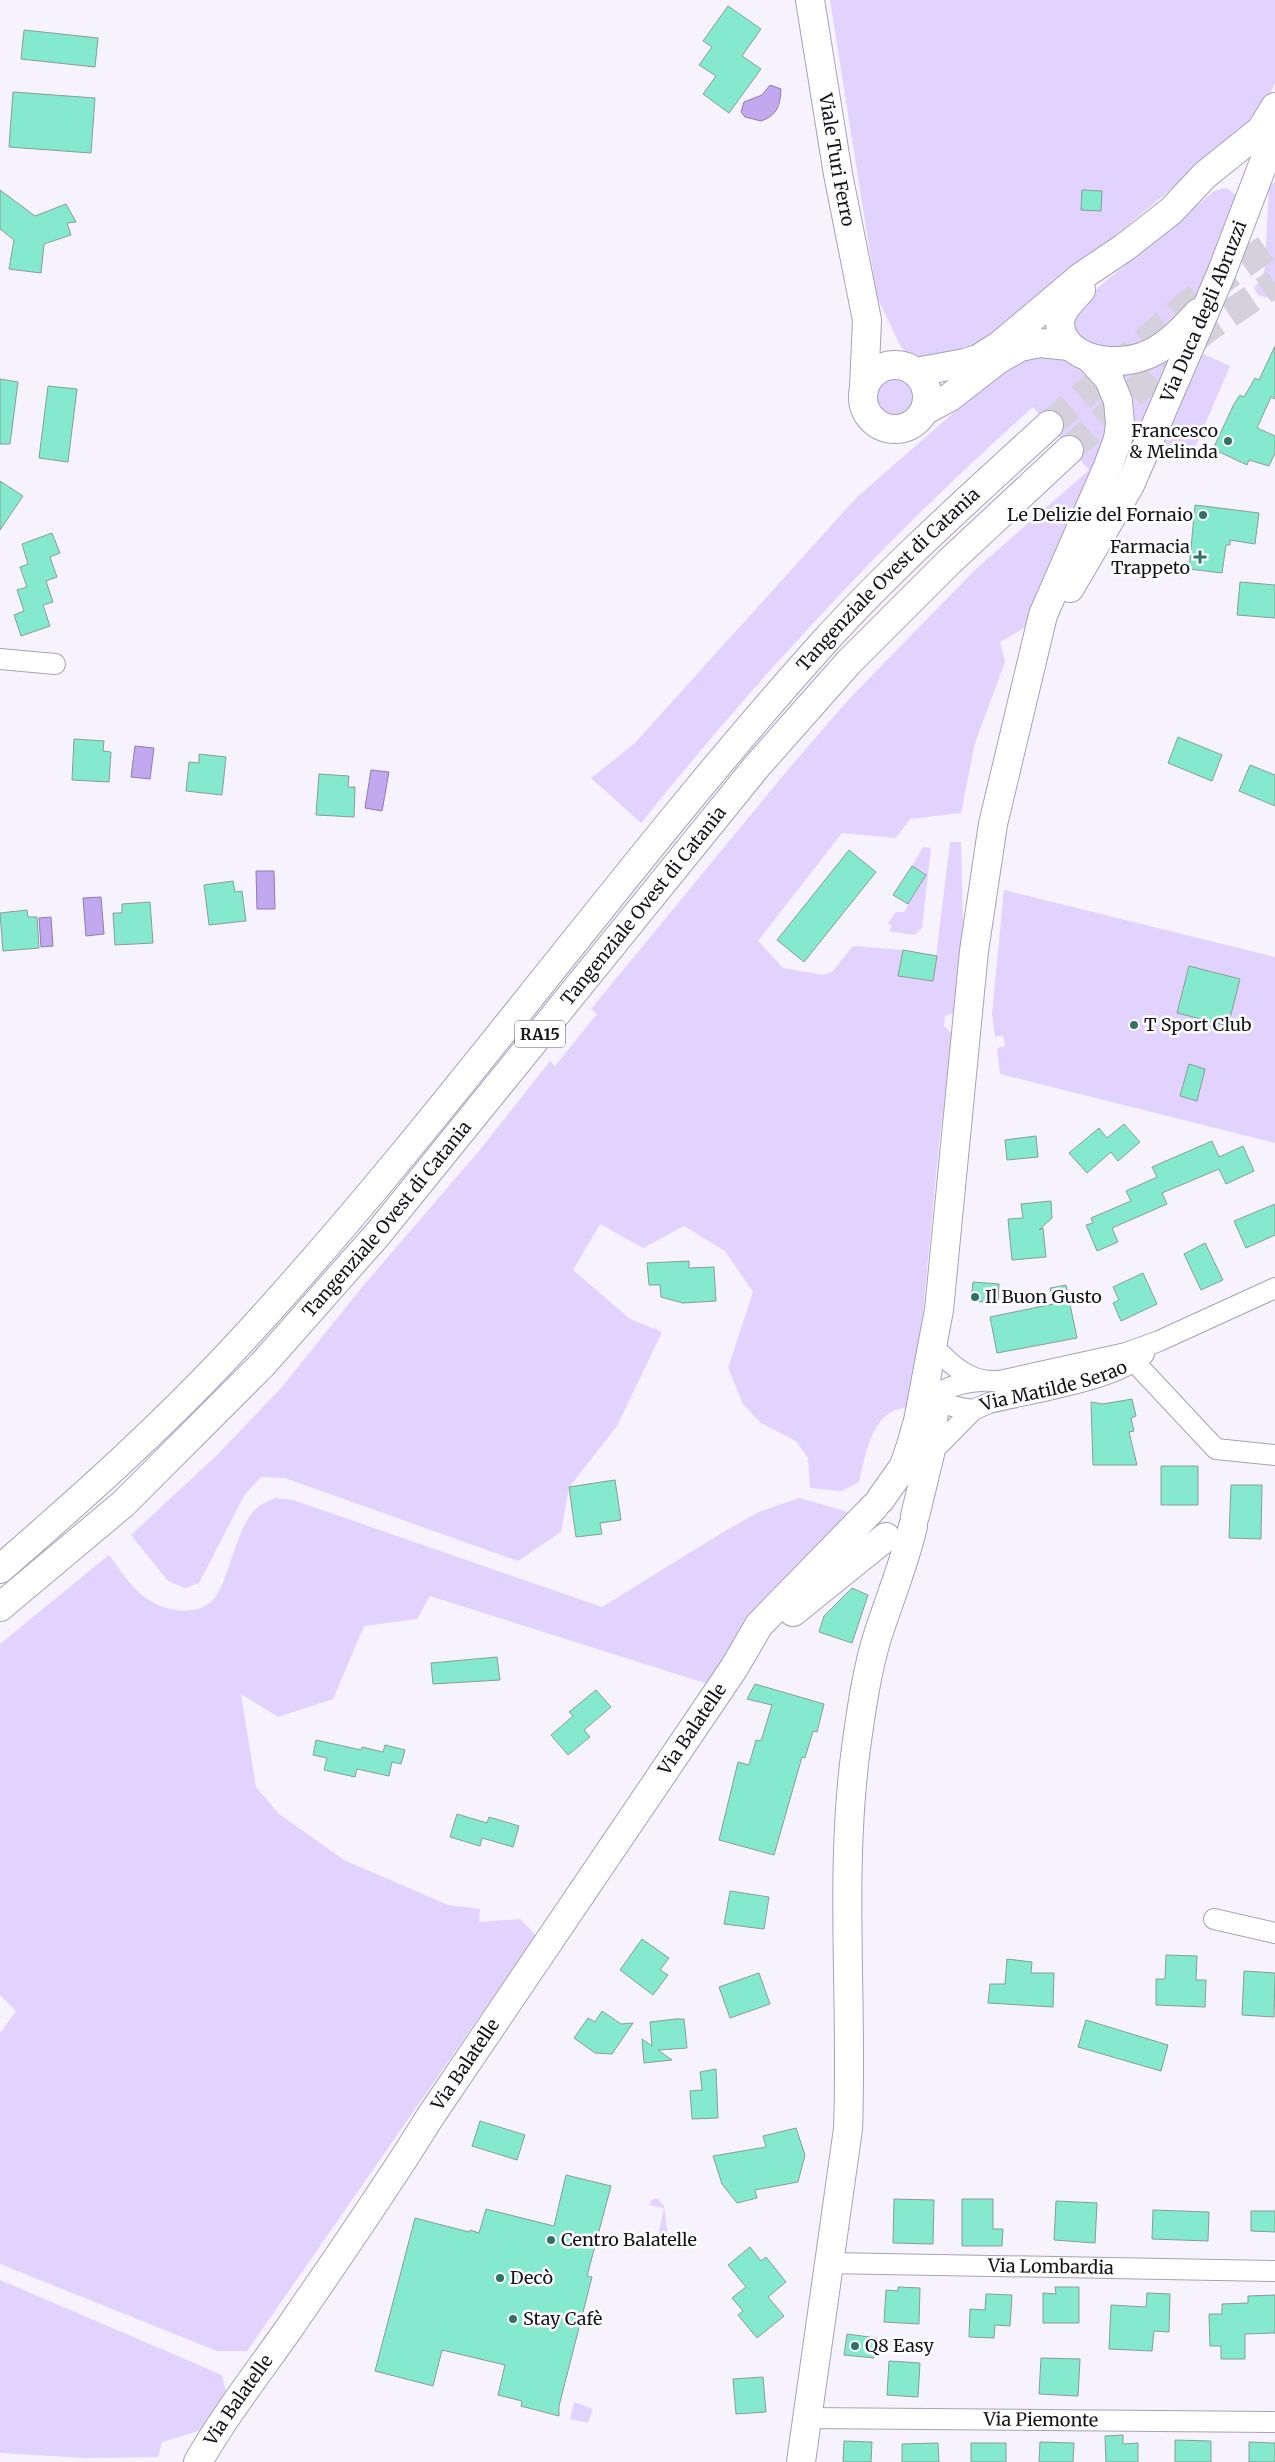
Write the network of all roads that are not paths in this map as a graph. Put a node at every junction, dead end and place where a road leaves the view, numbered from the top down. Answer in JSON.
{"nodes":[{"id":1,"x":810,"y":0,"type":"edge"},
{"id":2,"x":1275,"y":106,"type":"edge"},
{"id":3,"x":1275,"y":134,"type":"edge"},
{"id":4,"x":1249,"y":199,"type":"junction"},
{"id":5,"x":1170,"y":211,"type":"junction"},
{"id":6,"x":1125,"y":247,"type":"junction"},
{"id":7,"x":1208,"y":302,"type":"junction"},
{"id":8,"x":867,"y":320,"type":"junction"},
{"id":9,"x":1079,"y":352,"type":"junction"},
{"id":10,"x":908,"y":369,"type":"junction"},
{"id":11,"x":864,"y":388,"type":"junction"},
{"id":12,"x":924,"y":411,"type":"junction"},
{"id":13,"x":1049,"y":425,"type":"tunnel mouth"},
{"id":14,"x":1069,"y":450,"type":"tunnel mouth"},
{"id":15,"x":0,"y":659,"type":"edge"},
{"id":16,"x":55,"y":664,"type":"dead end"},
{"id":17,"x":1031,"y":673,"type":"junction"},
{"id":18,"x":1275,"y":1288,"type":"edge"},
{"id":19,"x":1131,"y":1357,"type":"junction"},
{"id":20,"x":982,"y":1380,"type":"junction"},
{"id":21,"x":931,"y":1383,"type":"junction"},
{"id":22,"x":974,"y":1410,"type":"junction"},
{"id":23,"x":930,"y":1454,"type":"junction"},
{"id":24,"x":1275,"y":1455,"type":"edge"},
{"id":25,"x":877,"y":1503,"type":"junction"},
{"id":26,"x":914,"y":1521,"type":"junction"},
{"id":27,"x":886,"y":1537,"type":"junction"},
{"id":28,"x":856,"y":1562,"type":"junction"},
{"id":29,"x":0,"y":1569,"type":"edge"},
{"id":30,"x":883,"y":1576,"type":"junction"},
{"id":31,"x":0,"y":1608,"type":"edge"},
{"id":32,"x":876,"y":1641,"type":"junction"},
{"id":33,"x":734,"y":1668,"type":"junction"},
{"id":34,"x":1214,"y":1919,"type":"dead end"},
{"id":35,"x":1275,"y":1933,"type":"edge"},
{"id":36,"x":829,"y":2263,"type":"junction"},
{"id":37,"x":1275,"y":2271,"type":"edge"},
{"id":38,"x":806,"y":2418,"type":"junction"},
{"id":39,"x":1275,"y":2422,"type":"edge"},
{"id":40,"x":198,"y":2462,"type":"edge"},
{"id":41,"x":801,"y":2462,"type":"edge"}],
"edges":[{"from":1,"to":8,"type":"main road","name":"Viale Turi Ferro"},
{"from":2,"to":5,"type":"main road"},
{"from":3,"to":4,"type":"main road","name":"Via Duca degli Abruzzi"},
{"from":4,"to":5,"type":"main road"},
{"from":4,"to":7,"type":"main road","name":"Via Duca degli Abruzzi"},
{"from":5,"to":6,"type":"main road"},
{"from":6,"to":9,"type":"main road"},
{"from":6,"to":10,"type":"main road"},
{"from":7,"to":9,"type":"main road"},
{"from":7,"to":17,"type":"main road","name":"Via Duca degli Abruzzi"},
{"from":8,"to":10,"type":"main road"},
{"from":8,"to":11,"type":"main road"},
{"from":9,"to":12,"type":"main road"},
{"from":9,"to":17,"type":"main road"},
{"from":10,"to":11,"type":"main road"},
{"from":10,"to":12,"type":"main road"},
{"from":11,"to":12,"type":"main road"},
{"from":13,"to":29,"type":"main road","name":"Tangenziale Ovest di Catania","number":"RA15"},
{"from":14,"to":31,"type":"main road","name":"Tangenziale Ovest di Catania","number":"RA15"},
{"from":15,"to":16,"type":"street"},
{"from":17,"to":21,"type":"main road"},
{"from":18,"to":19,"type":"street","name":"Via Matilde Serao"},
{"from":19,"to":20,"type":"street","name":"Via Matilde Serao"},
{"from":19,"to":22,"type":"street","name":"Via Matilde Serao"},
{"from":19,"to":24,"type":"street"},
{"from":20,"to":21,"type":"street"},
{"from":20,"to":21,"type":"street","name":"Via Matilde Serao"},
{"from":21,"to":22,"type":"street"},
{"from":21,"to":23,"type":"main road"},
{"from":21,"to":25,"type":"main road"},
{"from":22,"to":23,"type":"street","name":"Via Matilde Serao"},
{"from":23,"to":26,"type":"main road"},
{"from":25,"to":26,"type":"main road"},
{"from":25,"to":27,"type":"main road"},
{"from":25,"to":33,"type":"main road"},
{"from":26,"to":27,"type":"main road"},
{"from":26,"to":32,"type":"main road"},
{"from":27,"to":28,"type":"main road"},
{"from":27,"to":30,"type":"main road"},
{"from":28,"to":30,"type":"main road"},
{"from":28,"to":33,"type":"main road"},
{"from":30,"to":32,"type":"main road"},
{"from":32,"to":36,"type":"main road"},
{"from":33,"to":40,"type":"main road","name":"Via Balatelle"},
{"from":34,"to":35,"type":"street"},
{"from":36,"to":37,"type":"street","name":"Via Lombardia"},
{"from":36,"to":38,"type":"main road"},
{"from":38,"to":39,"type":"street","name":"Via Piemonte"},
{"from":38,"to":41,"type":"main road"}]}
